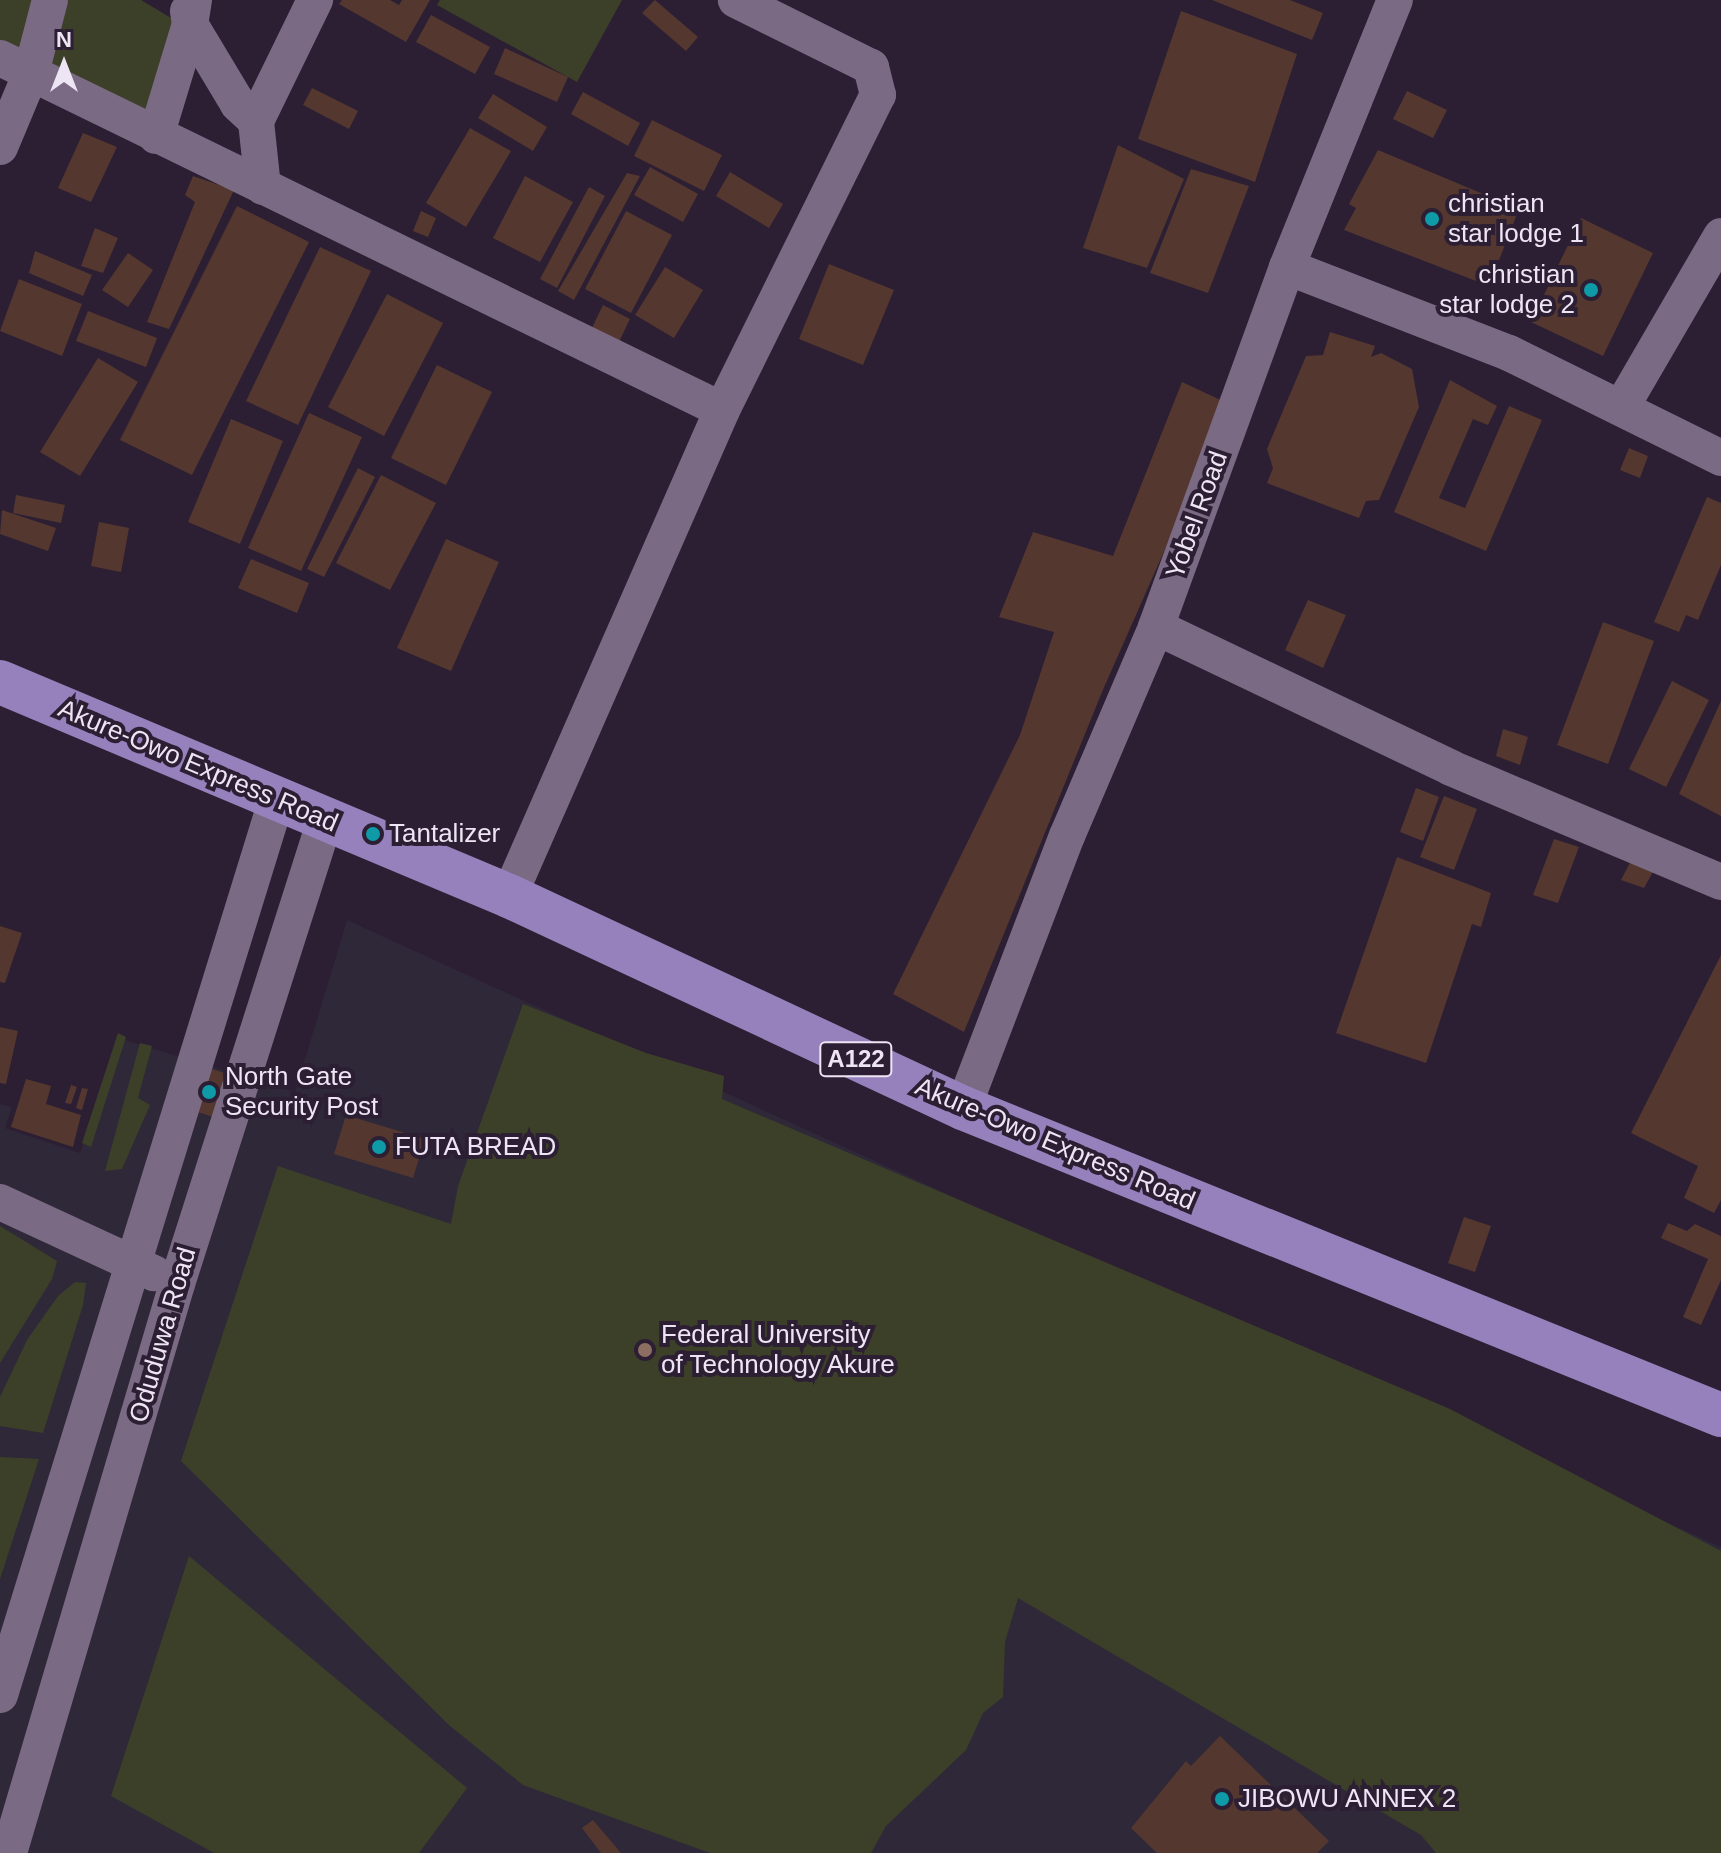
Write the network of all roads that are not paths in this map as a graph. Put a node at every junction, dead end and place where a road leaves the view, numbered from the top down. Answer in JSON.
{"nodes":[{"id":1,"x":50,"y":0,"type":"edge"},
{"id":2,"x":315,"y":0,"type":"edge"},
{"id":3,"x":736,"y":0,"type":"edge"},
{"id":4,"x":1395,"y":0,"type":"edge"},
{"id":5,"x":190,"y":8,"type":"edge"},
{"id":6,"x":15,"y":66,"type":"edge"},
{"id":7,"x":256,"y":121,"type":"junction"},
{"id":8,"x":156,"y":136,"type":"junction"},
{"id":9,"x":0,"y":147,"type":"edge"},
{"id":10,"x":263,"y":187,"type":"junction"},
{"id":11,"x":1721,"y":236,"type":"edge"},
{"id":12,"x":1287,"y":267,"type":"junction"},
{"id":13,"x":1621,"y":408,"type":"junction"},
{"id":14,"x":722,"y":410,"type":"junction"},
{"id":15,"x":1721,"y":458,"type":"edge"},
{"id":16,"x":1156,"y":627,"type":"junction"},
{"id":17,"x":0,"y":682,"type":"edge"},
{"id":18,"x":276,"y":801,"type":"junction"},
{"id":19,"x":325,"y":820,"type":"junction"},
{"id":20,"x":1721,"y":882,"type":"edge"},
{"id":21,"x":509,"y":896,"type":"junction"},
{"id":22,"x":231,"y":956,"type":"junction"},
{"id":23,"x":275,"y":971,"type":"junction"},
{"id":24,"x":963,"y":1108,"type":"junction"},
{"id":25,"x":0,"y":1202,"type":"edge"},
{"id":26,"x":133,"y":1263,"type":"junction"},
{"id":27,"x":177,"y":1284,"type":"junction"},
{"id":28,"x":1721,"y":1415,"type":"edge"},
{"id":29,"x":0,"y":1695,"type":"edge"},
{"id":30,"x":9,"y":1853,"type":"edge"}],
"edges":[{"from":1,"to":6,"type":"street"},
{"from":2,"to":7,"type":"street"},
{"from":3,"to":14,"type":"street"},
{"from":4,"to":12,"type":"street","name":"Yobel Road"},
{"from":5,"to":7,"type":"street"},
{"from":5,"to":8,"type":"street"},
{"from":6,"to":8,"type":"street"},
{"from":6,"to":9,"type":"street"},
{"from":7,"to":10,"type":"street"},
{"from":8,"to":10,"type":"street"},
{"from":10,"to":14,"type":"street"},
{"from":11,"to":13,"type":"street"},
{"from":12,"to":13,"type":"street"},
{"from":12,"to":16,"type":"street","name":"Yobel Road"},
{"from":13,"to":15,"type":"street"},
{"from":14,"to":21,"type":"street"},
{"from":16,"to":20,"type":"street"},
{"from":16,"to":24,"type":"street","name":"Yobel Road"},
{"from":17,"to":18,"type":"highway","name":"Akure-Owo Express Road","number":"A122"},
{"from":18,"to":19,"type":"highway","name":"Akure-Owo Express Road","number":"A122"},
{"from":18,"to":22,"type":"street"},
{"from":19,"to":21,"type":"highway","name":"Akure-Owo Express Road","number":"A122"},
{"from":19,"to":23,"type":"street","name":"Oduduwa Road"},
{"from":21,"to":24,"type":"highway","name":"Akure-Owo Express Road","number":"A122"},
{"from":22,"to":23,"type":"street"},
{"from":22,"to":26,"type":"street"},
{"from":23,"to":27,"type":"street","name":"Oduduwa Road"},
{"from":24,"to":28,"type":"highway","name":"Akure-Owo Express Road","number":"A122"},
{"from":25,"to":26,"type":"street"},
{"from":26,"to":27,"type":"street"},
{"from":26,"to":29,"type":"street"},
{"from":27,"to":30,"type":"street","name":"Oduduwa Road"}]}
